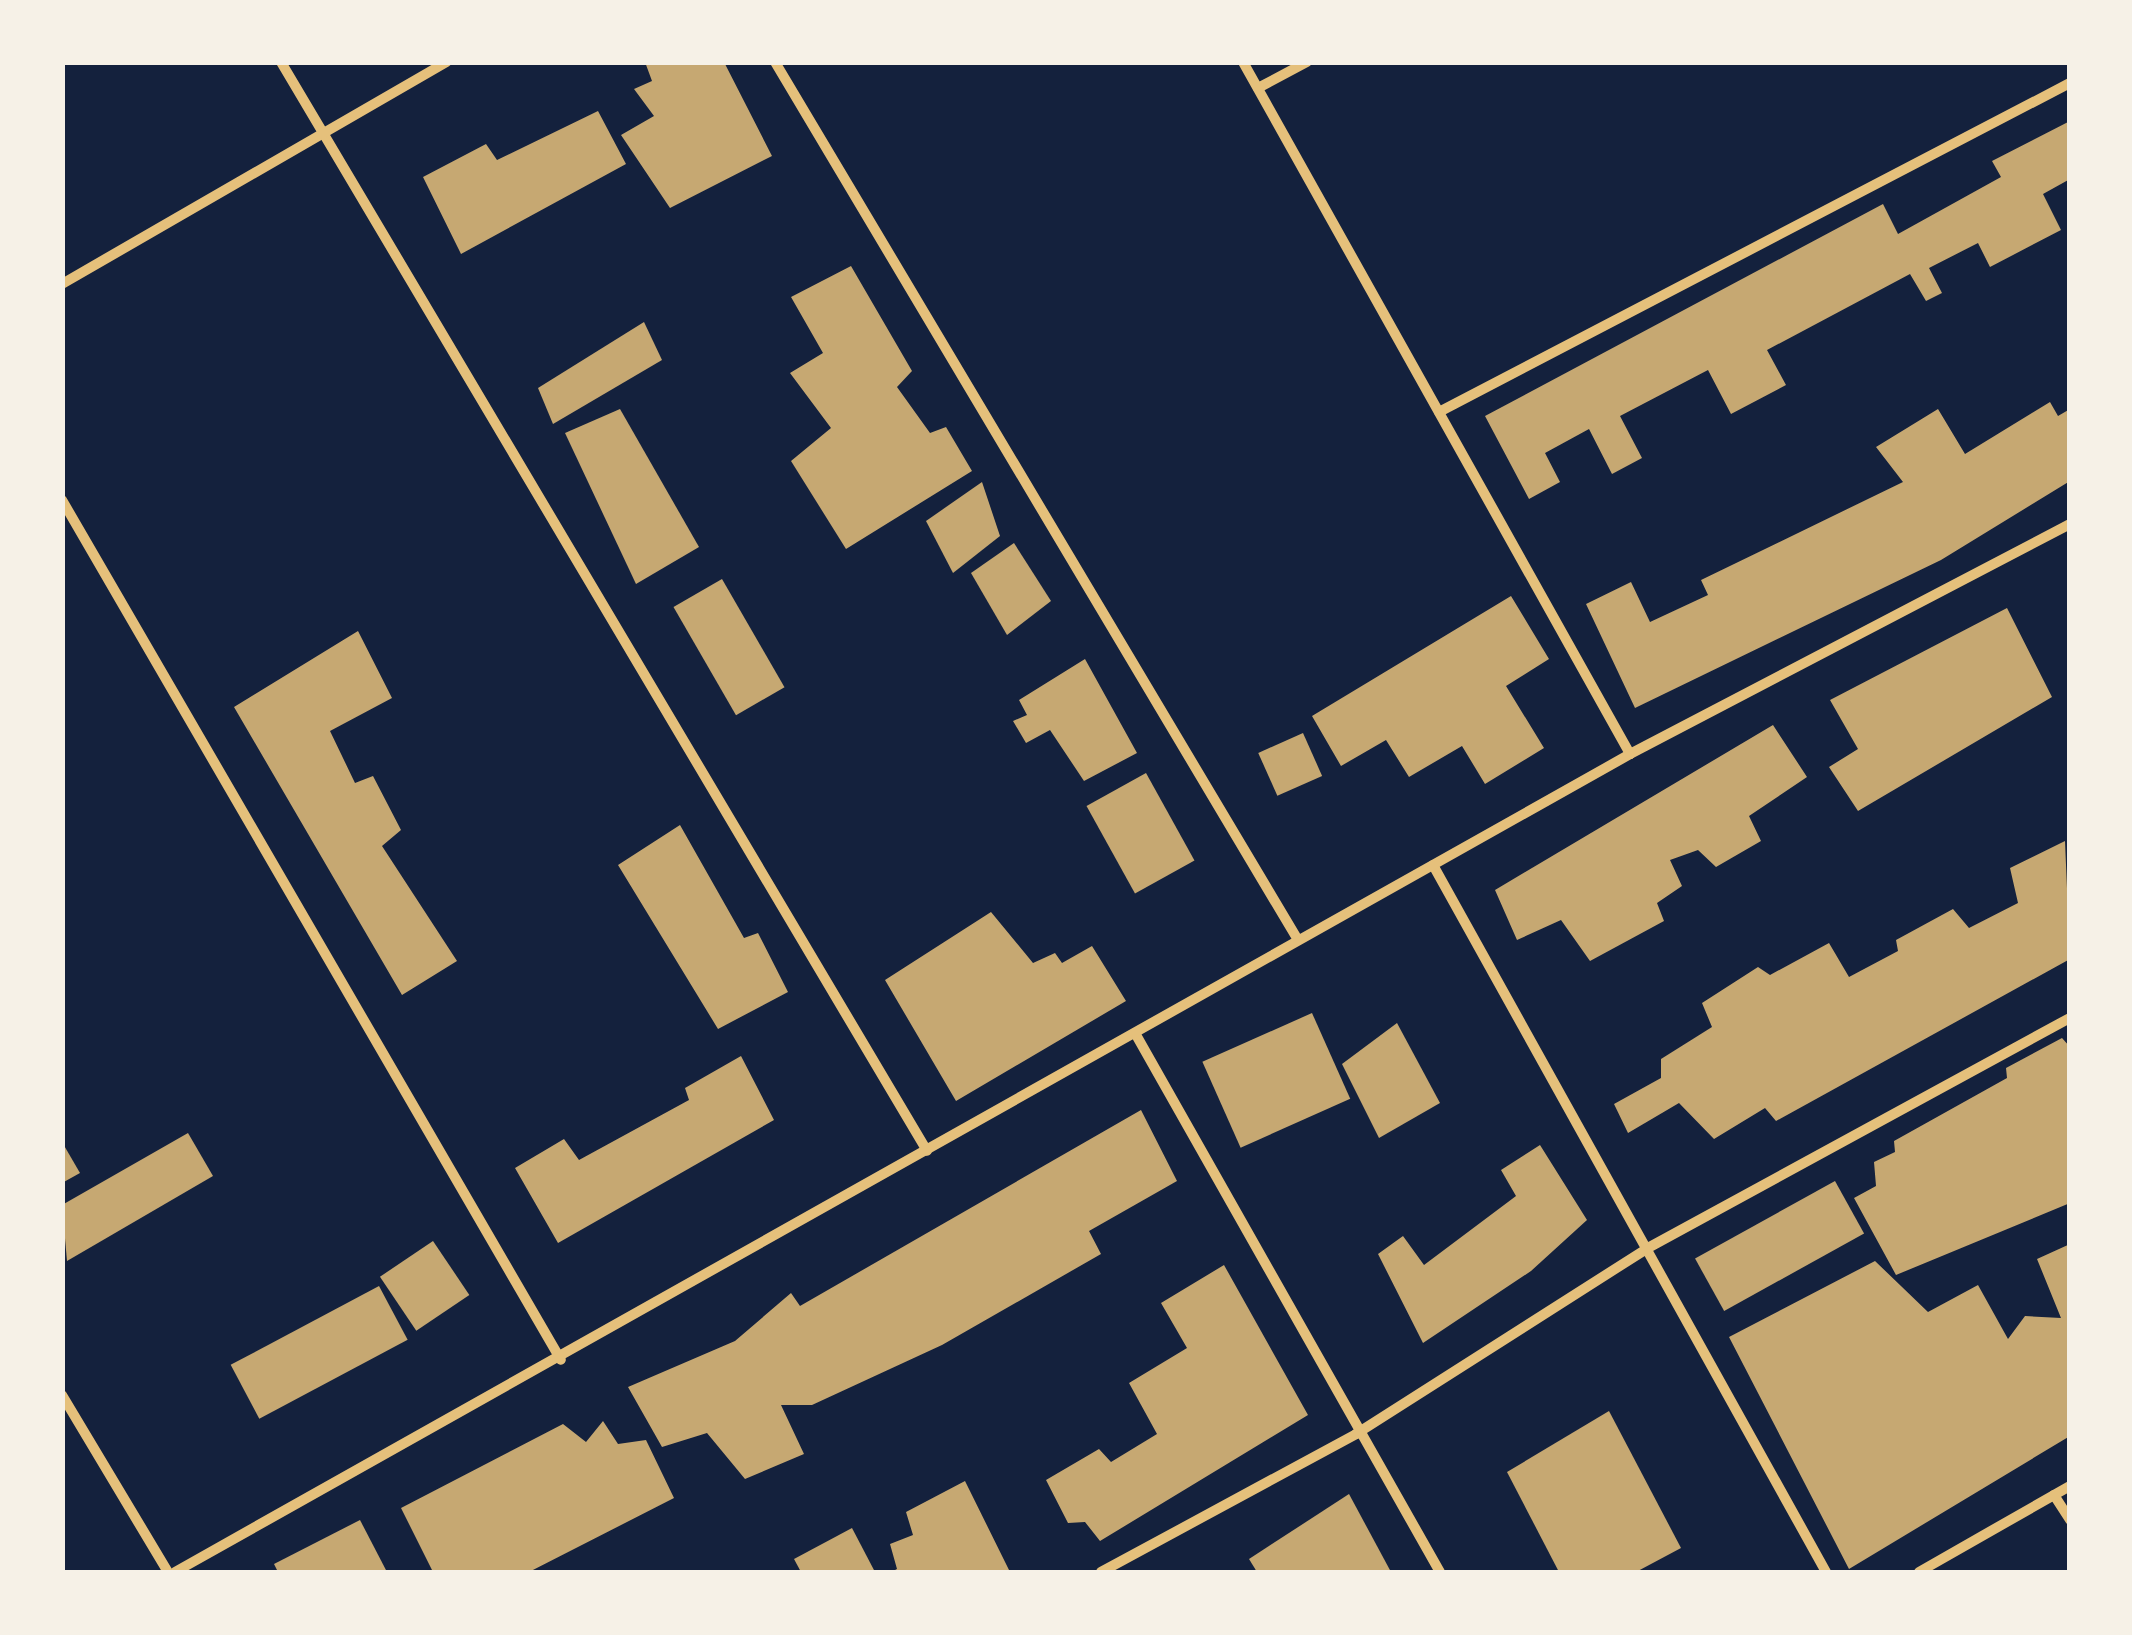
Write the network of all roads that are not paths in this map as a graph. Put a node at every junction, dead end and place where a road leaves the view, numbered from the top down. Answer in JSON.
{"nodes":[{"id":1,"x":280,"y":62,"type":"edge"},
{"id":2,"x":446,"y":62,"type":"edge"},
{"id":3,"x":775,"y":62,"type":"edge"},
{"id":4,"x":1244,"y":62,"type":"edge"},
{"id":5,"x":1307,"y":62,"type":"edge"},
{"id":6,"x":2070,"y":83,"type":"edge"},
{"id":7,"x":1258,"y":88,"type":"junction"},
{"id":8,"x":323,"y":134,"type":"junction"},
{"id":9,"x":62,"y":284,"type":"edge"},
{"id":10,"x":1439,"y":412,"type":"junction"},
{"id":11,"x":62,"y":500,"type":"edge"},
{"id":12,"x":2070,"y":524,"type":"edge"},
{"id":13,"x":1630,"y":754,"type":"junction"},
{"id":14,"x":1433,"y":865,"type":"junction"},
{"id":15,"x":1298,"y":940,"type":"junction"},
{"id":16,"x":2070,"y":1018,"type":"edge"},
{"id":17,"x":1135,"y":1032,"type":"junction"},
{"id":18,"x":928,"y":1151,"type":"junction"},
{"id":19,"x":1646,"y":1249,"type":"junction"},
{"id":20,"x":561,"y":1360,"type":"junction"},
{"id":21,"x":62,"y":1396,"type":"edge"},
{"id":22,"x":1356,"y":1434,"type":"junction"},
{"id":23,"x":2070,"y":1486,"type":"edge"},
{"id":24,"x":2054,"y":1496,"type":"junction"},
{"id":25,"x":2070,"y":1520,"type":"edge"},
{"id":26,"x":168,"y":1572,"type":"edge"},
{"id":27,"x":176,"y":1572,"type":"edge"},
{"id":28,"x":1101,"y":1572,"type":"edge"},
{"id":29,"x":1440,"y":1572,"type":"edge"},
{"id":30,"x":1826,"y":1572,"type":"edge"},
{"id":31,"x":1919,"y":1572,"type":"edge"}],
"edges":[{"from":1,"to":8,"type":"street"},
{"from":2,"to":8,"type":"street"},
{"from":3,"to":15,"type":"street"},
{"from":4,"to":7,"type":"street"},
{"from":5,"to":7,"type":"street"},
{"from":6,"to":10,"type":"street"},
{"from":7,"to":10,"type":"street"},
{"from":8,"to":9,"type":"street"},
{"from":8,"to":18,"type":"street"},
{"from":10,"to":13,"type":"street"},
{"from":11,"to":20,"type":"street"},
{"from":12,"to":13,"type":"street"},
{"from":13,"to":14,"type":"street"},
{"from":14,"to":15,"type":"street"},
{"from":14,"to":19,"type":"street"},
{"from":15,"to":17,"type":"street"},
{"from":16,"to":19,"type":"street"},
{"from":17,"to":18,"type":"street"},
{"from":17,"to":22,"type":"street"},
{"from":18,"to":20,"type":"street"},
{"from":19,"to":22,"type":"street"},
{"from":19,"to":30,"type":"street"},
{"from":20,"to":27,"type":"street"},
{"from":21,"to":26,"type":"street"},
{"from":22,"to":28,"type":"street"},
{"from":22,"to":29,"type":"street"},
{"from":23,"to":24,"type":"street"},
{"from":24,"to":25,"type":"street"},
{"from":24,"to":31,"type":"street"}]}
